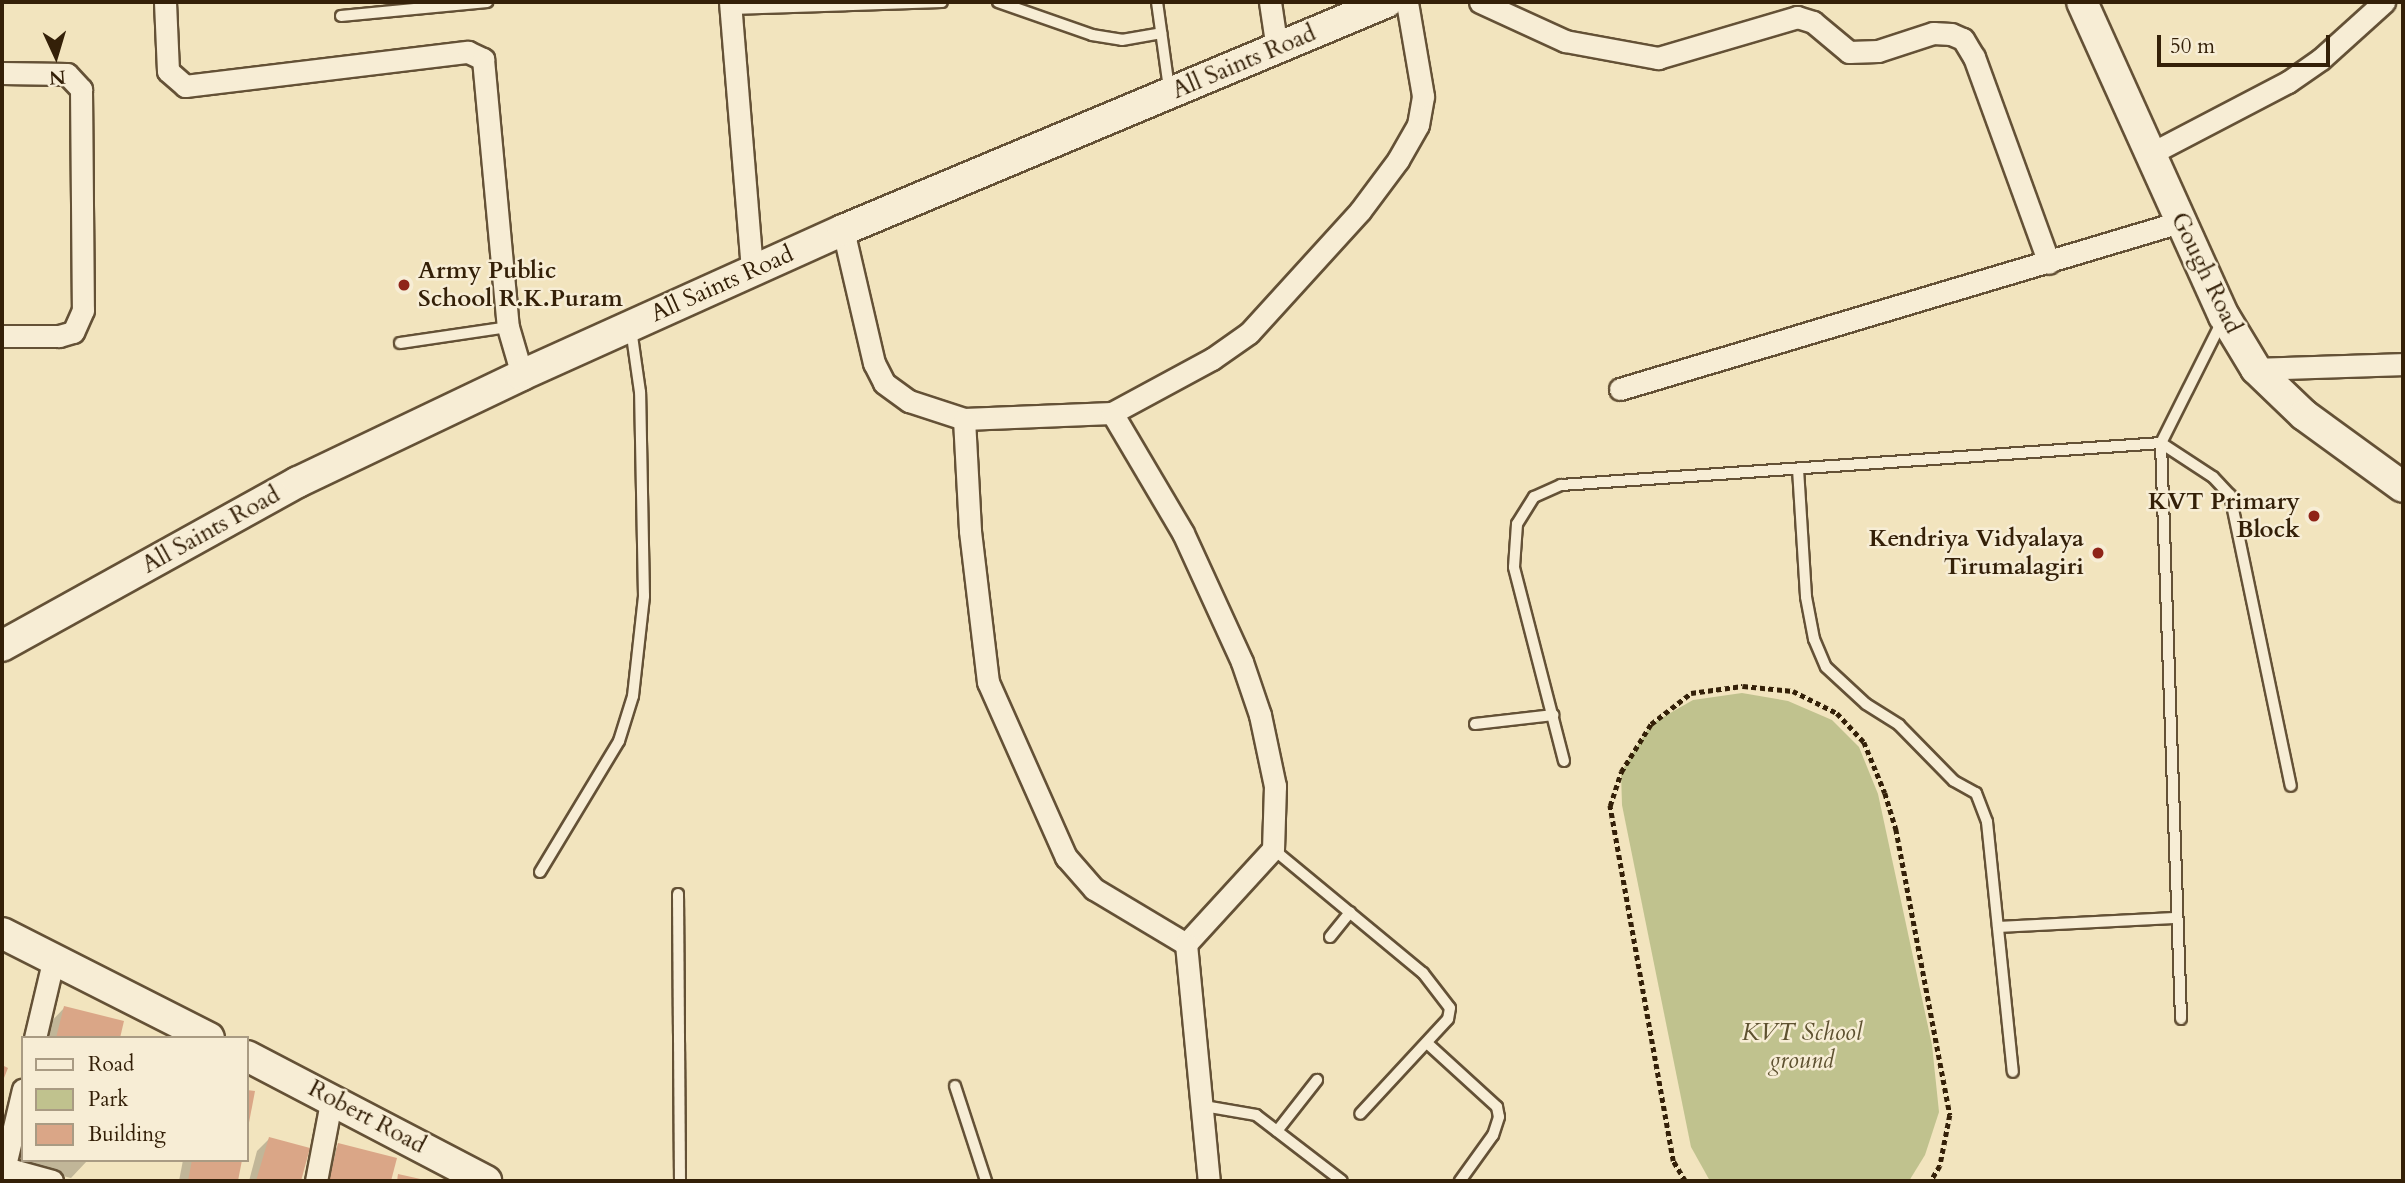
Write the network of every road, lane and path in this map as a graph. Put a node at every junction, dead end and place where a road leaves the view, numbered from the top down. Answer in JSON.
{"nodes":[{"id":1,"x":164,"y":2,"type":"edge"},
{"id":2,"x":487,"y":2,"type":"edge"},
{"id":3,"x":942,"y":2,"type":"edge"},
{"id":4,"x":998,"y":2,"type":"edge"},
{"id":5,"x":1157,"y":2,"type":"edge"},
{"id":6,"x":1270,"y":2,"type":"edge"},
{"id":7,"x":1387,"y":2,"type":"edge"},
{"id":8,"x":1407,"y":2,"type":"edge"},
{"id":9,"x":1480,"y":2,"type":"edge"},
{"id":10,"x":2082,"y":2,"type":"edge"},
{"id":11,"x":2384,"y":2,"type":"edge"},
{"id":12,"x":731,"y":6,"type":"edge"},
{"id":13,"x":341,"y":16,"type":"dead end"},
{"id":14,"x":1161,"y":33,"type":"junction"},
{"id":15,"x":1277,"y":49,"type":"junction"},
{"id":16,"x":2,"y":73,"type":"edge"},
{"id":17,"x":1169,"y":94,"type":"junction"},
{"id":18,"x":2150,"y":154,"type":"junction"},
{"id":19,"x":2180,"y":222,"type":"junction"},
{"id":20,"x":843,"y":230,"type":"junction"},
{"id":21,"x":2049,"y":263,"type":"junction"},
{"id":22,"x":752,"y":271,"type":"junction"},
{"id":23,"x":2224,"y":316,"type":"junction"},
{"id":24,"x":630,"y":326,"type":"junction"},
{"id":25,"x":508,"y":327,"type":"junction"},
{"id":26,"x":2,"y":336,"type":"edge"},
{"id":27,"x":400,"y":343,"type":"dead end"},
{"id":28,"x":2403,"y":364,"type":"edge"},
{"id":29,"x":2256,"y":369,"type":"junction"},
{"id":30,"x":522,"y":375,"type":"junction"},
{"id":31,"x":1620,"y":388,"type":"dead end"},
{"id":32,"x":1112,"y":413,"type":"junction"},
{"id":33,"x":964,"y":419,"type":"junction"},
{"id":34,"x":2161,"y":443,"type":"junction"},
{"id":35,"x":1798,"y":469,"type":"junction"},
{"id":36,"x":2403,"y":487,"type":"edge"},
{"id":37,"x":2,"y":646,"type":"edge"},
{"id":38,"x":1553,"y":715,"type":"junction"},
{"id":39,"x":1475,"y":724,"type":"dead end"},
{"id":40,"x":1564,"y":761,"type":"dead end"},
{"id":41,"x":2291,"y":786,"type":"dead end"},
{"id":42,"x":1273,"y":849,"type":"junction"},
{"id":43,"x":540,"y":872,"type":"dead end"},
{"id":44,"x":678,"y":894,"type":"dead end"},
{"id":45,"x":1350,"y":912,"type":"junction"},
{"id":46,"x":2174,"y":918,"type":"junction"},
{"id":47,"x":1998,"y":928,"type":"junction"},
{"id":48,"x":2,"y":933,"type":"edge"},
{"id":49,"x":1330,"y":937,"type":"dead end"},
{"id":50,"x":1186,"y":944,"type":"junction"},
{"id":51,"x":53,"y":962,"type":"junction"},
{"id":52,"x":2181,"y":1019,"type":"dead end"},
{"id":53,"x":35,"y":1036,"type":"edge"},
{"id":54,"x":205,"y":1036,"type":"edge"},
{"id":55,"x":1427,"y":1043,"type":"junction"},
{"id":56,"x":248,"y":1056,"type":"edge"},
{"id":57,"x":2013,"y":1072,"type":"dead end"},
{"id":58,"x":1317,"y":1080,"type":"dead end"},
{"id":59,"x":955,"y":1086,"type":"dead end"},
{"id":60,"x":21,"y":1097,"type":"edge"},
{"id":61,"x":332,"y":1097,"type":"junction"},
{"id":62,"x":1203,"y":1106,"type":"junction"},
{"id":63,"x":1360,"y":1114,"type":"dead end"},
{"id":64,"x":1277,"y":1131,"type":"junction"},
{"id":65,"x":3,"y":1171,"type":"edge"},
{"id":66,"x":473,"y":1178,"type":"edge"},
{"id":67,"x":52,"y":1181,"type":"edge"},
{"id":68,"x":316,"y":1181,"type":"edge"},
{"id":69,"x":680,"y":1181,"type":"edge"},
{"id":70,"x":986,"y":1181,"type":"edge"},
{"id":71,"x":1209,"y":1181,"type":"edge"},
{"id":72,"x":1342,"y":1181,"type":"edge"},
{"id":73,"x":1460,"y":1181,"type":"edge"},
{"id":74,"x":1685,"y":1181,"type":"edge"},
{"id":75,"x":1931,"y":1181,"type":"edge"}],
"edges":[{"from":1,"to":25,"type":"street"},
{"from":2,"to":13,"type":"lane"},
{"from":3,"to":12,"type":"lane"},
{"from":4,"to":14,"type":"lane"},
{"from":5,"to":14,"type":"lane"},
{"from":6,"to":15,"type":"street"},
{"from":7,"to":15,"type":"main road","name":"All Saints Road"},
{"from":8,"to":32,"type":"street"},
{"from":9,"to":21,"type":"street"},
{"from":10,"to":18,"type":"main road","name":"Gough Road"},
{"from":11,"to":18,"type":"street"},
{"from":12,"to":22,"type":"street"},
{"from":14,"to":17,"type":"lane"},
{"from":15,"to":17,"type":"main road","name":"All Saints Road"},
{"from":16,"to":26,"type":"street"},
{"from":17,"to":20,"type":"main road","name":"All Saints Road"},
{"from":18,"to":19,"type":"main road","name":"Gough Road"},
{"from":19,"to":21,"type":"street"},
{"from":19,"to":23,"type":"main road","name":"Gough Road"},
{"from":20,"to":22,"type":"main road","name":"All Saints Road"},
{"from":20,"to":33,"type":"street"},
{"from":21,"to":31,"type":"street"},
{"from":22,"to":24,"type":"main road","name":"All Saints Road"},
{"from":23,"to":29,"type":"main road","name":"Gough Road"},
{"from":23,"to":34,"type":"lane"},
{"from":24,"to":30,"type":"main road","name":"All Saints Road"},
{"from":24,"to":43,"type":"lane"},
{"from":25,"to":27,"type":"lane"},
{"from":25,"to":30,"type":"street"},
{"from":28,"to":29,"type":"street"},
{"from":29,"to":36,"type":"main road","name":"Gough Road"},
{"from":30,"to":37,"type":"main road","name":"All Saints Road"},
{"from":32,"to":33,"type":"street"},
{"from":32,"to":42,"type":"street"},
{"from":33,"to":50,"type":"street"},
{"from":34,"to":35,"type":"lane"},
{"from":34,"to":41,"type":"lane"},
{"from":34,"to":46,"type":"lane"},
{"from":35,"to":38,"type":"lane"},
{"from":35,"to":47,"type":"lane"},
{"from":38,"to":39,"type":"lane"},
{"from":38,"to":40,"type":"lane"},
{"from":42,"to":45,"type":"lane"},
{"from":42,"to":50,"type":"street"},
{"from":44,"to":69,"type":"lane"},
{"from":45,"to":49,"type":"lane"},
{"from":45,"to":55,"type":"lane"},
{"from":46,"to":47,"type":"lane"},
{"from":46,"to":52,"type":"lane"},
{"from":47,"to":57,"type":"lane"},
{"from":48,"to":51,"type":"main road"},
{"from":50,"to":62,"type":"street"},
{"from":51,"to":53,"type":"street"},
{"from":51,"to":54,"type":"main road"},
{"from":55,"to":63,"type":"lane"},
{"from":55,"to":73,"type":"lane"},
{"from":56,"to":61,"type":"main road","name":"Robert Road"},
{"from":58,"to":64,"type":"lane"},
{"from":59,"to":70,"type":"lane"},
{"from":60,"to":65,"type":"street"},
{"from":61,"to":66,"type":"main road","name":"Robert Road"},
{"from":61,"to":68,"type":"street"},
{"from":62,"to":64,"type":"lane"},
{"from":62,"to":71,"type":"street"},
{"from":64,"to":72,"type":"lane"},
{"from":65,"to":67,"type":"street"},
{"from":74,"to":75,"type":"path"}]}
